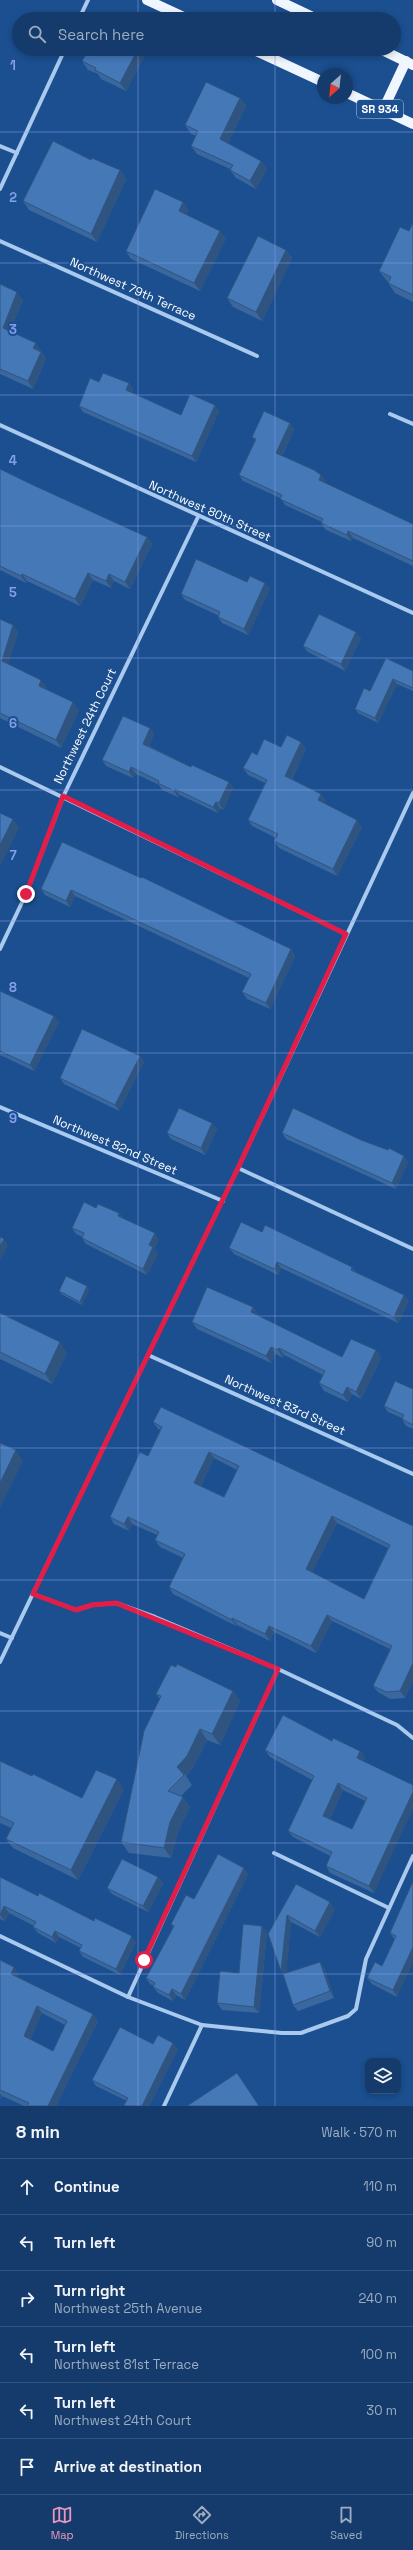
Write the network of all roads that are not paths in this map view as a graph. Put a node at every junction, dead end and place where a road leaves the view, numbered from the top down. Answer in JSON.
{"nodes":[{"id":1,"x":88,"y":0,"type":"edge"},
{"id":2,"x":147,"y":0,"type":"edge"},
{"id":3,"x":277,"y":0,"type":"edge"},
{"id":4,"x":82,"y":12,"type":"edge"},
{"id":5,"x":173,"y":12,"type":"edge"},
{"id":6,"x":302,"y":12,"type":"edge"},
{"id":7,"x":62,"y":56,"type":"edge"},
{"id":8,"x":267,"y":56,"type":"edge"},
{"id":9,"x":394,"y":56,"type":"edge"},
{"id":10,"x":409,"y":63,"type":"edge"},
{"id":11,"x":317,"y":79,"type":"edge"},
{"id":12,"x":353,"y":96,"type":"edge"},
{"id":13,"x":382,"y":110,"type":"junction"},
{"id":14,"x":413,"y":124,"type":"edge"},
{"id":15,"x":0,"y":146,"type":"edge"},
{"id":16,"x":17,"y":153,"type":"junction"},
{"id":17,"x":0,"y":188,"type":"edge"},
{"id":18,"x":0,"y":241,"type":"edge"},
{"id":19,"x":257,"y":356,"type":"dead end"},
{"id":20,"x":390,"y":414,"type":"dead end"},
{"id":21,"x":413,"y":424,"type":"edge"},
{"id":22,"x":0,"y":425,"type":"edge"},
{"id":23,"x":198,"y":517,"type":"junction"},
{"id":24,"x":413,"y":613,"type":"edge"},
{"id":25,"x":0,"y":767,"type":"edge"},
{"id":26,"x":413,"y":793,"type":"edge"},
{"id":27,"x":63,"y":796,"type":"junction"},
{"id":28,"x":346,"y":934,"type":"junction"},
{"id":29,"x":0,"y":949,"type":"edge"},
{"id":30,"x":0,"y":1107,"type":"edge"},
{"id":31,"x":238,"y":1168,"type":"junction"},
{"id":32,"x":222,"y":1201,"type":"junction"},
{"id":33,"x":413,"y":1249,"type":"edge"},
{"id":34,"x":148,"y":1355,"type":"junction"},
{"id":35,"x":413,"y":1474,"type":"edge"},
{"id":36,"x":33,"y":1594,"type":"junction"},
{"id":37,"x":0,"y":1633,"type":"edge"},
{"id":38,"x":12,"y":1638,"type":"junction"},
{"id":39,"x":0,"y":1662,"type":"edge"},
{"id":40,"x":278,"y":1669,"type":"junction"},
{"id":41,"x":413,"y":1738,"type":"edge"},
{"id":42,"x":274,"y":1854,"type":"dead end"},
{"id":43,"x":413,"y":1856,"type":"edge"},
{"id":44,"x":389,"y":1908,"type":"junction"},
{"id":45,"x":0,"y":1936,"type":"edge"},
{"id":46,"x":128,"y":1996,"type":"junction"},
{"id":47,"x":202,"y":2025,"type":"junction"},
{"id":48,"x":164,"y":2106,"type":"edge"}],
"edges":[{"from":1,"to":4,"type":"street"},
{"from":2,"to":5,"type":"main road"},
{"from":3,"to":6,"type":"main road"},
{"from":7,"to":16,"type":"street"},
{"from":8,"to":11,"type":"main road"},
{"from":9,"to":10,"type":"main road"},
{"from":10,"to":13,"type":"main road"},
{"from":12,"to":13,"type":"main road","number":"SR 934"},
{"from":13,"to":14,"type":"main road","number":"SR 934"},
{"from":15,"to":16,"type":"street"},
{"from":16,"to":17,"type":"street"},
{"from":18,"to":19,"type":"street","name":"Northwest 79th Terrace"},
{"from":20,"to":21,"type":"street"},
{"from":22,"to":23,"type":"street","name":"Northwest 80th Street"},
{"from":23,"to":24,"type":"street","name":"Northwest 80th Street"},
{"from":23,"to":27,"type":"street","name":"Northwest 24th Court"},
{"from":25,"to":27,"type":"street"},
{"from":26,"to":28,"type":"street"},
{"from":27,"to":28,"type":"street"},
{"from":27,"to":29,"type":"street","name":"Northwest 24th Court"},
{"from":28,"to":31,"type":"street"},
{"from":30,"to":32,"type":"street","name":"Northwest 82nd Street"},
{"from":31,"to":32,"type":"street"},
{"from":31,"to":33,"type":"street"},
{"from":32,"to":34,"type":"street"},
{"from":34,"to":35,"type":"street","name":"Northwest 83rd Street"},
{"from":34,"to":36,"type":"street"},
{"from":36,"to":38,"type":"street"},
{"from":36,"to":40,"type":"street"},
{"from":37,"to":38,"type":"street"},
{"from":38,"to":39,"type":"street"},
{"from":40,"to":41,"type":"street"},
{"from":40,"to":46,"type":"street"},
{"from":42,"to":44,"type":"street"},
{"from":43,"to":44,"type":"street"},
{"from":44,"to":47,"type":"street"},
{"from":45,"to":46,"type":"street"},
{"from":46,"to":47,"type":"street"},
{"from":47,"to":48,"type":"street"}]}
